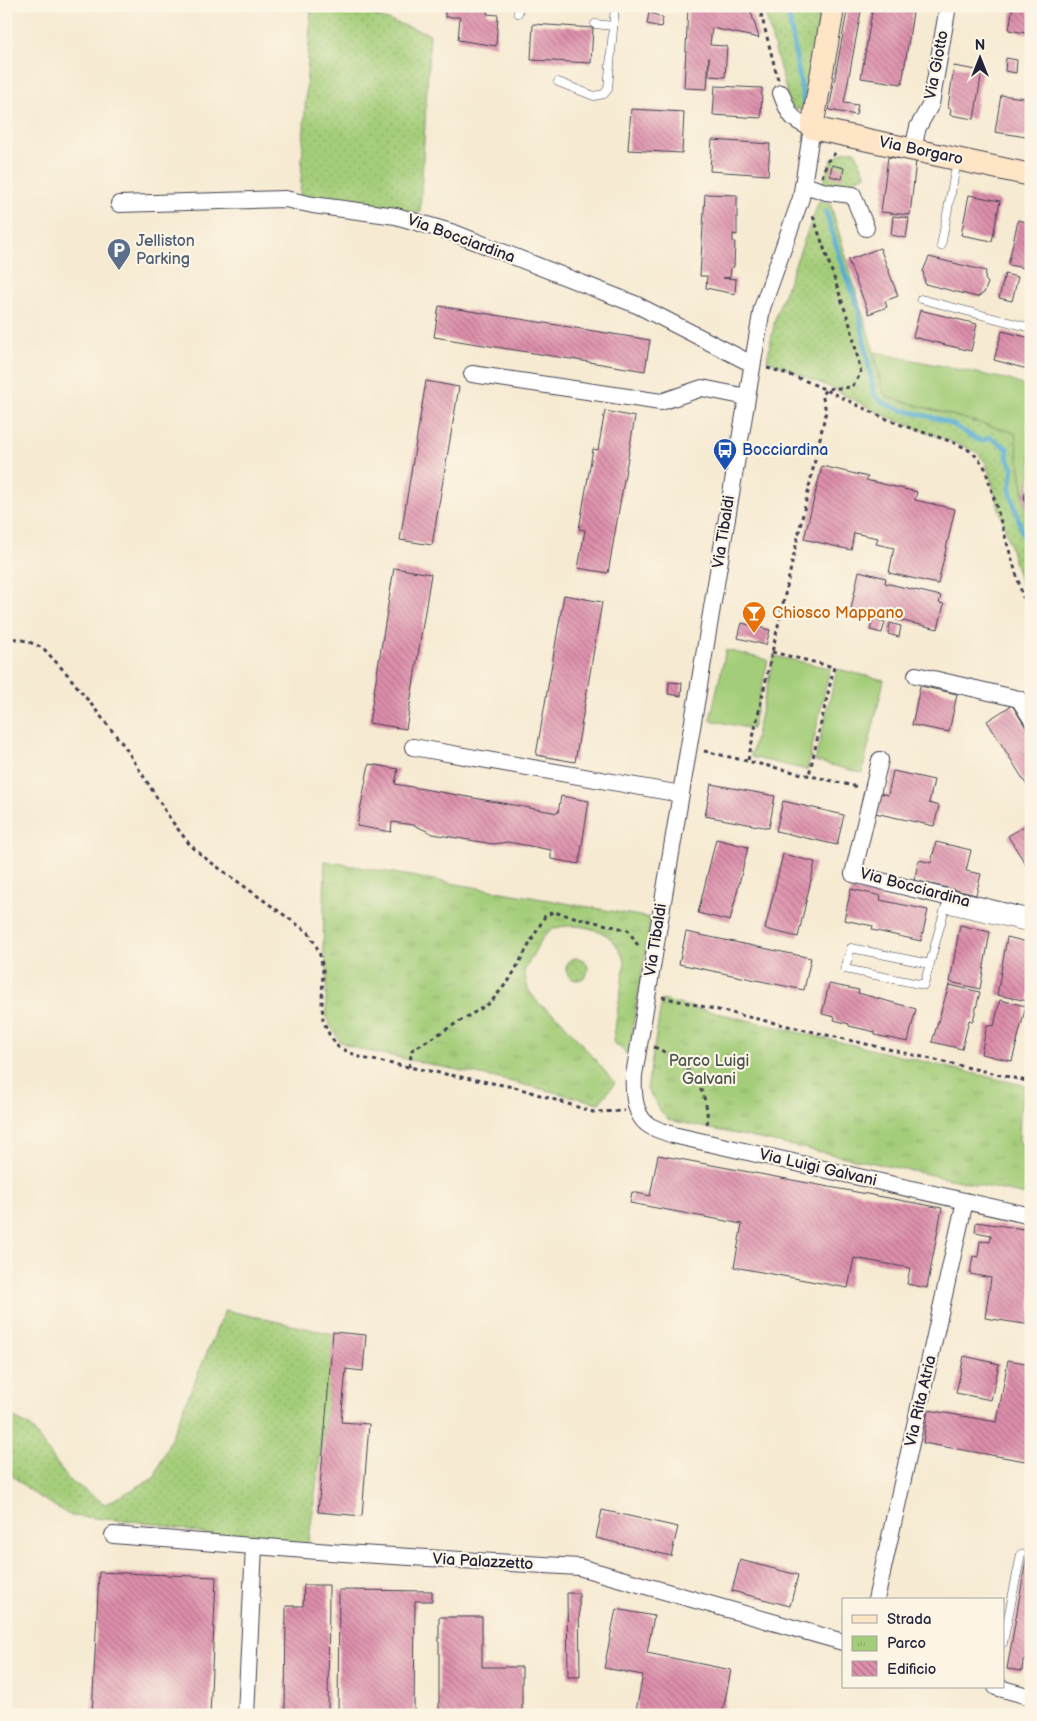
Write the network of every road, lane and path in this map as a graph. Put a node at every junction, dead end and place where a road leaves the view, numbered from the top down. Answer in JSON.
{"nodes":[{"id":1,"x":614,"y":6,"type":"edge"},
{"id":2,"x":948,"y":6,"type":"edge"},
{"id":3,"x":760,"y":7,"type":"edge"},
{"id":4,"x":832,"y":7,"type":"edge"},
{"id":5,"x":594,"y":24,"type":"dead end"},
{"id":6,"x":613,"y":26,"type":"junction"},
{"id":7,"x":558,"y":82,"type":"dead end"},
{"id":8,"x":781,"y":93,"type":"joint"},
{"id":9,"x":812,"y":128,"type":"junction"},
{"id":10,"x":913,"y":149,"type":"junction"},
{"id":11,"x":958,"y":159,"type":"junction"},
{"id":12,"x":1031,"y":174,"type":"edge"},
{"id":13,"x":804,"y":185,"type":"junction"},
{"id":14,"x":119,"y":204,"type":"dead end"},
{"id":15,"x":812,"y":212,"type":"dead end"},
{"id":16,"x":866,"y":228,"type":"dead end"},
{"id":17,"x":941,"y":246,"type":"dead end"},
{"id":18,"x":921,"y":299,"type":"dead end"},
{"id":19,"x":1031,"y":328,"type":"edge"},
{"id":20,"x":752,"y":364,"type":"junction"},
{"id":21,"x":472,"y":374,"type":"dead end"},
{"id":22,"x":827,"y":389,"type":"junction"},
{"id":23,"x":747,"y":397,"type":"junction"},
{"id":24,"x":1031,"y":603,"type":"edge"},
{"id":25,"x":6,"y":637,"type":"edge"},
{"id":26,"x":772,"y":652,"type":"junction"},
{"id":27,"x":916,"y":675,"type":"dead end"},
{"id":28,"x":1031,"y":718,"type":"edge"},
{"id":29,"x":413,"y":748,"type":"dead end"},
{"id":30,"x":688,"y":748,"type":"junction"},
{"id":31,"x":748,"y":760,"type":"junction"},
{"id":32,"x":880,"y":760,"type":"dead end"},
{"id":33,"x":809,"y":775,"type":"junction"},
{"id":34,"x":873,"y":789,"type":"junction"},
{"id":35,"x":681,"y":794,"type":"junction"},
{"id":36,"x":1031,"y":918,"type":"edge"},
{"id":37,"x":1031,"y":928,"type":"edge"},
{"id":38,"x":653,"y":960,"type":"junction"},
{"id":39,"x":930,"y":964,"type":"junction"},
{"id":40,"x":647,"y":994,"type":"junction"},
{"id":41,"x":639,"y":1043,"type":"junction"},
{"id":42,"x":410,"y":1067,"type":"junction"},
{"id":43,"x":1031,"y":1082,"type":"edge"},
{"id":44,"x":637,"y":1110,"type":"junction"},
{"id":45,"x":704,"y":1142,"type":"junction"},
{"id":46,"x":965,"y":1201,"type":"junction"},
{"id":47,"x":1031,"y":1216,"type":"edge"},
{"id":48,"x":114,"y":1535,"type":"dead end"},
{"id":49,"x":254,"y":1546,"type":"junction"},
{"id":50,"x":1021,"y":1554,"type":"dead end"},
{"id":51,"x":876,"y":1598,"type":"edge"},
{"id":52,"x":1004,"y":1638,"type":"edge"},
{"id":53,"x":842,"y":1642,"type":"edge"},
{"id":54,"x":1000,"y":1688,"type":"edge"},
{"id":55,"x":1031,"y":1697,"type":"edge"},
{"id":56,"x":246,"y":1715,"type":"edge"}],
"edges":[{"from":1,"to":6,"type":"lane"},
{"from":2,"to":10,"type":"street","name":"Via Giotto"},
{"from":3,"to":8,"type":"path"},
{"from":4,"to":9,"type":"street"},
{"from":5,"to":6,"type":"lane"},
{"from":6,"to":7,"type":"lane"},
{"from":8,"to":9,"type":"street","name":"Via Borgaro"},
{"from":9,"to":10,"type":"street","name":"Via Borgaro"},
{"from":9,"to":13,"type":"street","name":"Via Tibaldi"},
{"from":10,"to":11,"type":"street","name":"Via Borgaro"},
{"from":11,"to":12,"type":"street","name":"Via Borgaro"},
{"from":11,"to":17,"type":"lane"},
{"from":13,"to":16,"type":"street"},
{"from":13,"to":20,"type":"street","name":"Via Tibaldi"},
{"from":14,"to":20,"type":"street","name":"Via Bocciardina"},
{"from":15,"to":22,"type":"path"},
{"from":18,"to":19,"type":"lane"},
{"from":20,"to":22,"type":"path"},
{"from":20,"to":23,"type":"street","name":"Via Tibaldi"},
{"from":21,"to":23,"type":"street"},
{"from":22,"to":24,"type":"path"},
{"from":22,"to":26,"type":"path"},
{"from":23,"to":30,"type":"street","name":"Via Tibaldi"},
{"from":25,"to":42,"type":"path"},
{"from":26,"to":31,"type":"path"},
{"from":26,"to":33,"type":"path"},
{"from":27,"to":28,"type":"street"},
{"from":29,"to":35,"type":"street"},
{"from":30,"to":31,"type":"path"},
{"from":30,"to":35,"type":"street","name":"Via Tibaldi"},
{"from":31,"to":33,"type":"path"},
{"from":32,"to":34,"type":"street","name":"Via Bocciardina"},
{"from":33,"to":34,"type":"path"},
{"from":34,"to":36,"type":"street","name":"Via Bocciardina"},
{"from":35,"to":38,"type":"street","name":"Via Tibaldi"},
{"from":37,"to":39,"type":"lane"},
{"from":38,"to":40,"type":"street","name":"Via Tibaldi"},
{"from":38,"to":42,"type":"path"},
{"from":39,"to":39,"type":"lane"},
{"from":40,"to":41,"type":"street","name":"Via Tibaldi"},
{"from":40,"to":43,"type":"path"},
{"from":41,"to":44,"type":"street","name":"Via Tibaldi"},
{"from":41,"to":45,"type":"path"},
{"from":42,"to":44,"type":"path"},
{"from":44,"to":45,"type":"street","name":"Via Luigi Galvani"},
{"from":45,"to":46,"type":"street","name":"Via Luigi Galvani"},
{"from":46,"to":47,"type":"street","name":"Via Luigi Galvani"},
{"from":46,"to":51,"type":"street","name":"Via Rita Atria"},
{"from":48,"to":49,"type":"street","name":"Via Palazzetto"},
{"from":49,"to":53,"type":"street","name":"Via Palazzetto"},
{"from":49,"to":56,"type":"street"},
{"from":50,"to":52,"type":"lane"},
{"from":54,"to":55,"type":"street"}]}
